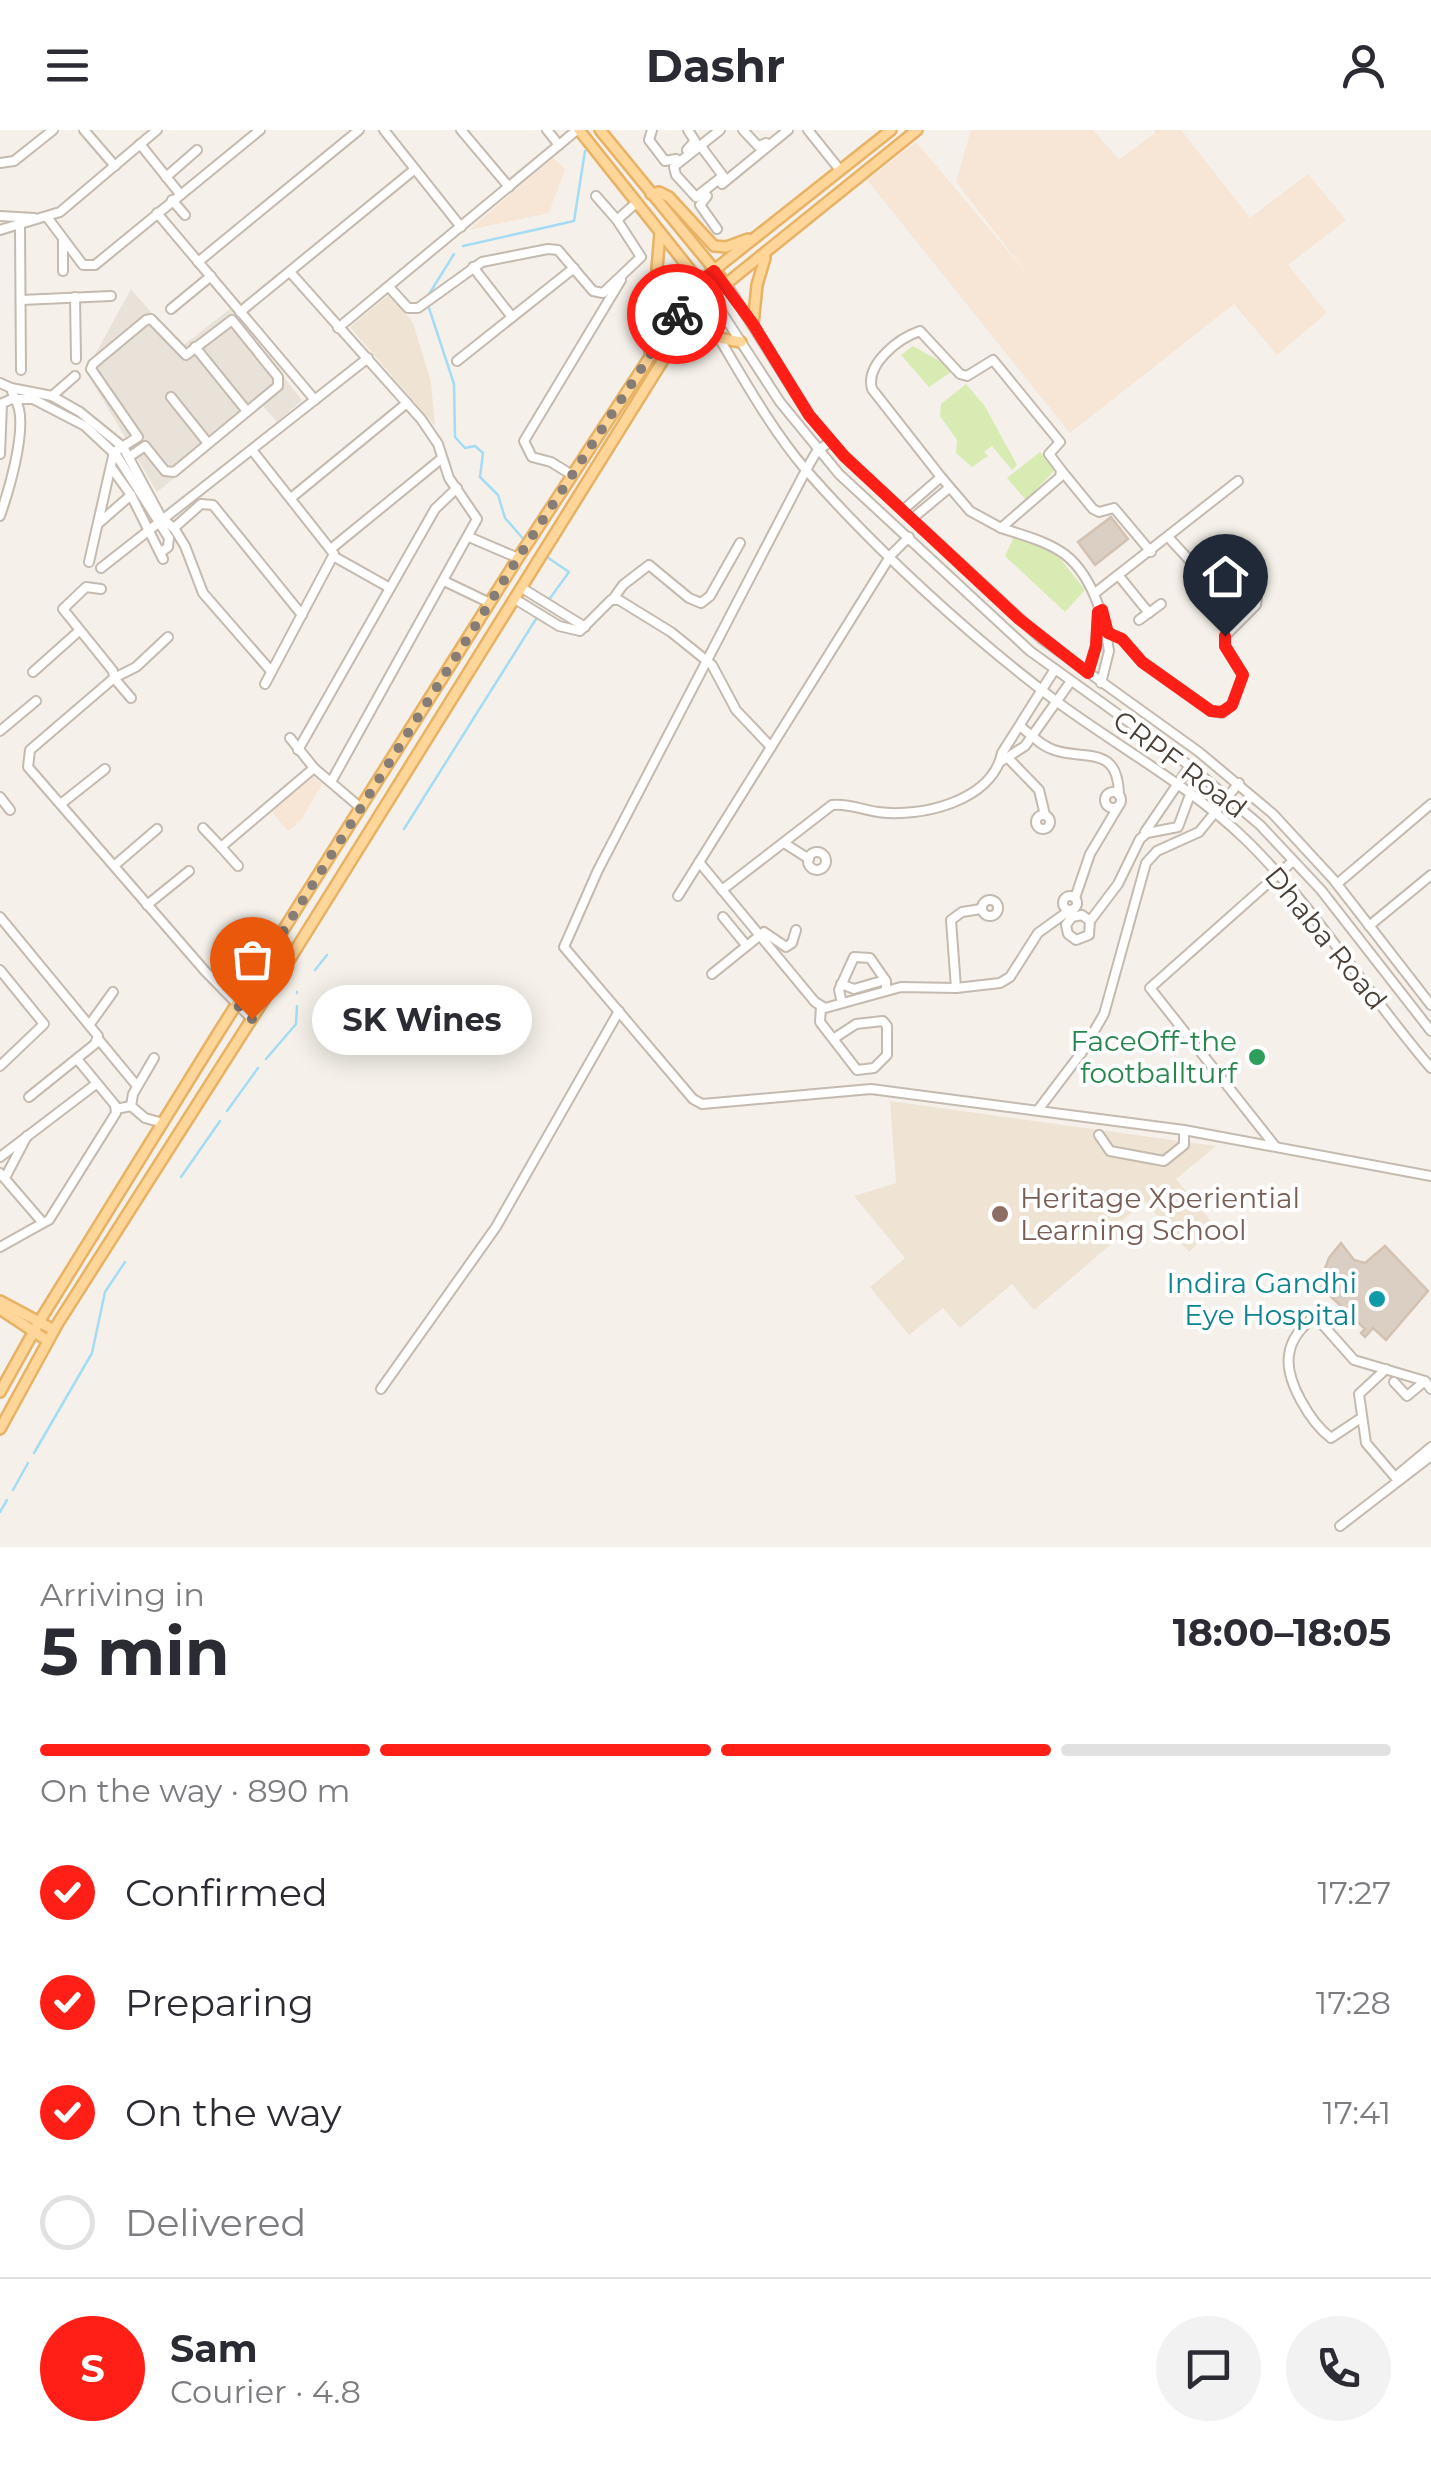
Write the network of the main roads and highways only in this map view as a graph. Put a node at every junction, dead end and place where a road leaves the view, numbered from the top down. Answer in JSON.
{"nodes":[{"id":1,"x":578,"y":130,"type":"edge"},
{"id":2,"x":600,"y":130,"type":"edge"},
{"id":3,"x":891,"y":130,"type":"edge"},
{"id":4,"x":917,"y":130,"type":"edge"},
{"id":5,"x":652,"y":194,"type":"junction"},
{"id":6,"x":660,"y":231,"type":"junction"},
{"id":7,"x":752,"y":240,"type":"junction"},
{"id":8,"x":768,"y":252,"type":"junction"},
{"id":9,"x":714,"y":271,"type":"junction"},
{"id":10,"x":700,"y":282,"type":"junction"},
{"id":11,"x":727,"y":286,"type":"junction"},
{"id":12,"x":711,"y":296,"type":"junction"},
{"id":13,"x":753,"y":324,"type":"road end"},
{"id":14,"x":741,"y":342,"type":"road end"},
{"id":15,"x":650,"y":355,"type":"junction"},
{"id":16,"x":665,"y":357,"type":"junction"},
{"id":17,"x":590,"y":447,"type":"junction"},
{"id":18,"x":604,"y":454,"type":"junction"},
{"id":19,"x":0,"y":1300,"type":"edge"},
{"id":20,"x":0,"y":1308,"type":"edge"},
{"id":21,"x":36,"y":1326,"type":"junction"},
{"id":22,"x":54,"y":1330,"type":"junction"},
{"id":23,"x":48,"y":1341,"type":"junction"},
{"id":24,"x":0,"y":1392,"type":"edge"},
{"id":25,"x":0,"y":1428,"type":"edge"}],
"edges":[{"from":1,"to":6,"type":"main road"},
{"from":2,"to":5,"type":"main road"},
{"from":3,"to":7,"type":"main road"},
{"from":4,"to":8,"type":"main road"},
{"from":5,"to":7,"type":"main road"},
{"from":5,"to":9,"type":"main road"},
{"from":6,"to":10,"type":"main road"},
{"from":6,"to":15,"type":"main road"},
{"from":7,"to":9,"type":"main road"},
{"from":8,"to":11,"type":"main road"},
{"from":8,"to":13,"type":"main road"},
{"from":9,"to":10,"type":"main road"},
{"from":9,"to":11,"type":"main road"},
{"from":10,"to":12,"type":"main road"},
{"from":10,"to":15,"type":"main road"},
{"from":11,"to":12,"type":"main road"},
{"from":12,"to":16,"type":"main road"},
{"from":14,"to":16,"type":"main road"},
{"from":15,"to":17,"type":"main road"},
{"from":16,"to":18,"type":"main road"},
{"from":17,"to":18,"type":"main road"},
{"from":17,"to":21,"type":"main road"},
{"from":18,"to":22,"type":"main road"},
{"from":19,"to":21,"type":"main road"},
{"from":20,"to":21,"type":"main road"},
{"from":21,"to":22,"type":"main road"},
{"from":21,"to":23,"type":"main road"},
{"from":21,"to":24,"type":"main road"},
{"from":22,"to":23,"type":"main road"},
{"from":23,"to":25,"type":"main road"}]}
